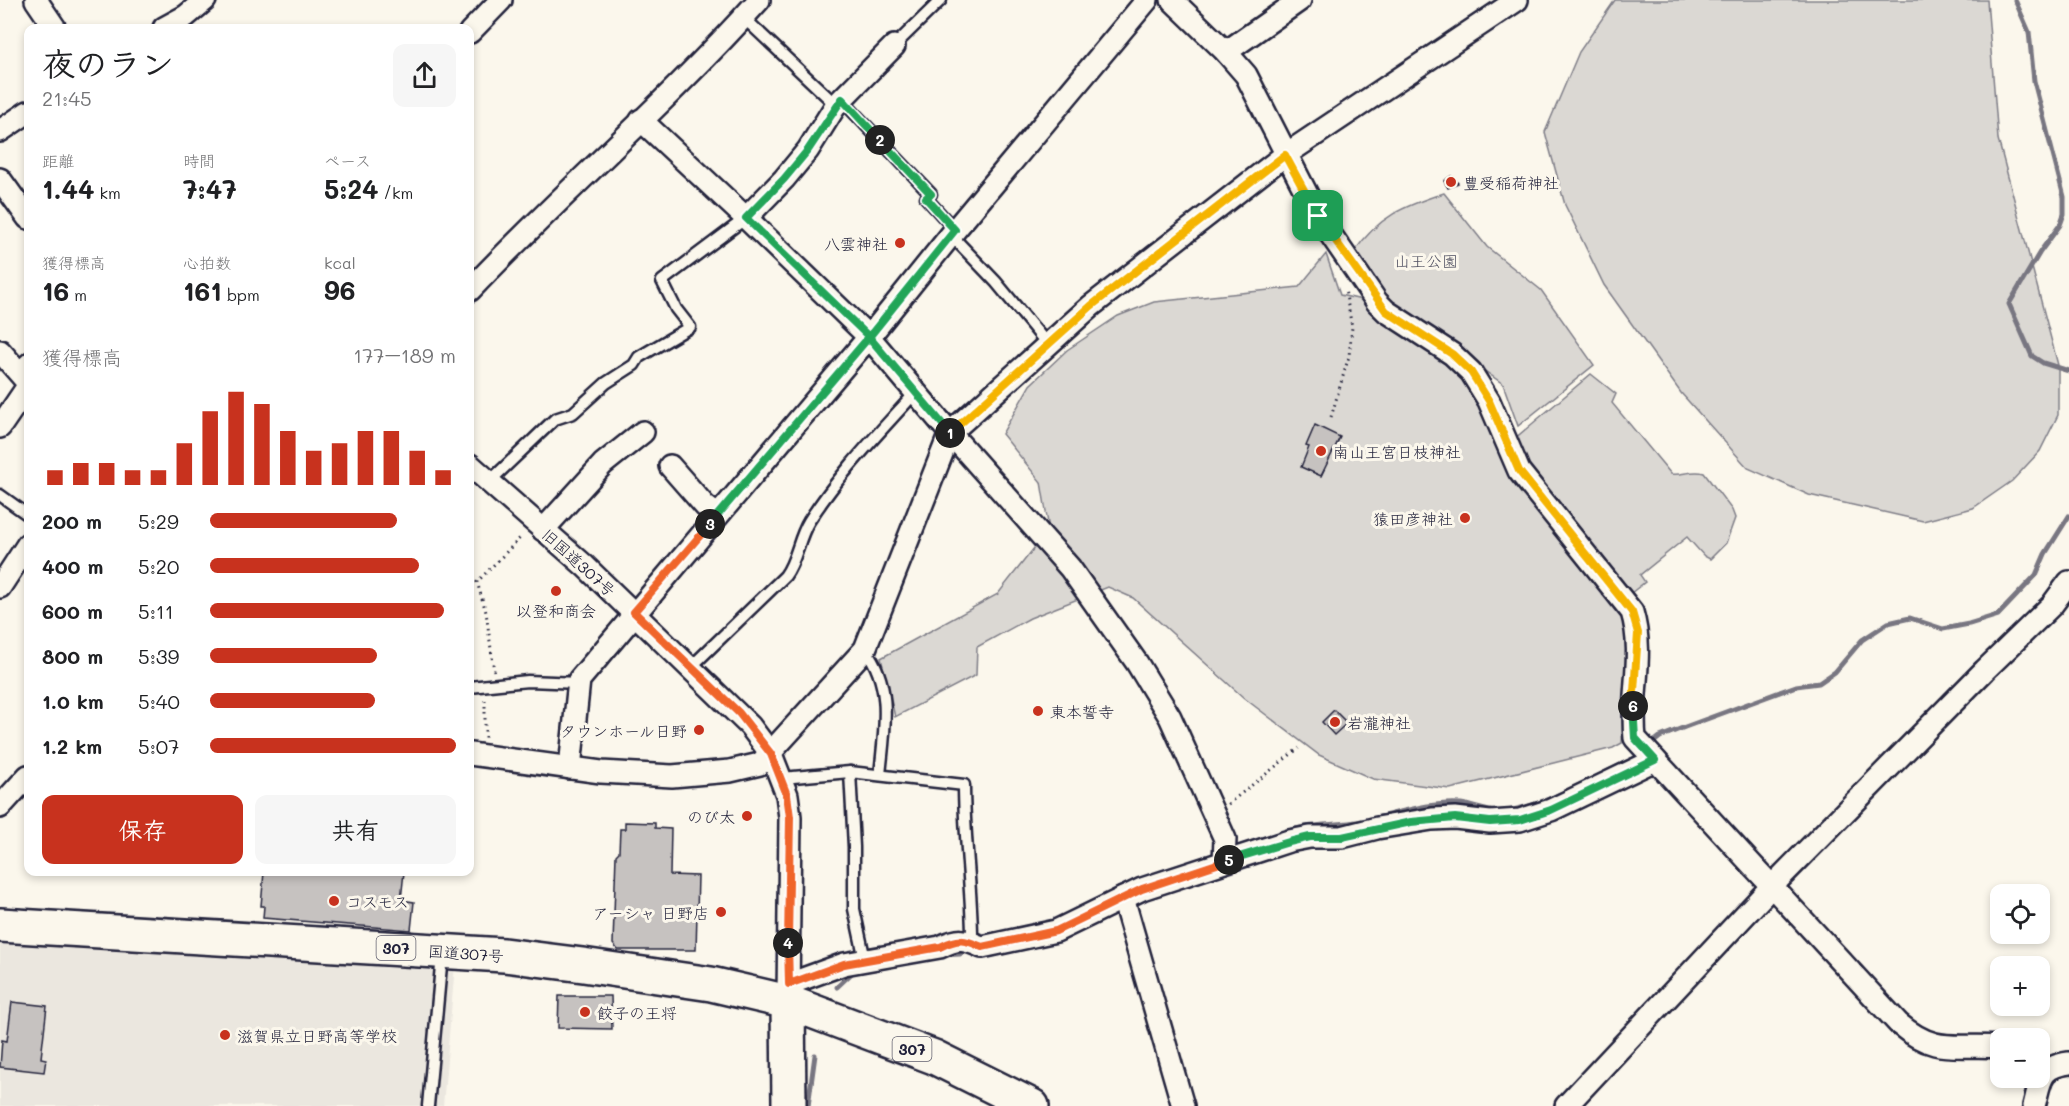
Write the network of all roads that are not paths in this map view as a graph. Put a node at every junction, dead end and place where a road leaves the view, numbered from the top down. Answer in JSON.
{"nodes":[{"id":1,"x":36,"y":0,"type":"edge"},
{"id":2,"x":206,"y":0,"type":"edge"},
{"id":3,"x":501,"y":0,"type":"edge"},
{"id":4,"x":759,"y":0,"type":"edge"},
{"id":5,"x":941,"y":0,"type":"edge"},
{"id":6,"x":1147,"y":0,"type":"edge"},
{"id":7,"x":1172,"y":0,"type":"edge"},
{"id":8,"x":1300,"y":0,"type":"edge"},
{"id":9,"x":1516,"y":0,"type":"edge"},
{"id":10,"x":743,"y":17,"type":"junction"},
{"id":11,"x":52,"y":24,"type":"edge"},
{"id":12,"x":171,"y":24,"type":"edge"},
{"id":13,"x":474,"y":28,"type":"edge"},
{"id":14,"x":894,"y":46,"type":"joint"},
{"id":15,"x":1226,"y":52,"type":"junction"},
{"id":16,"x":839,"y":102,"type":"junction"},
{"id":17,"x":24,"y":115,"type":"edge"},
{"id":18,"x":641,"y":120,"type":"junction"},
{"id":19,"x":0,"y":131,"type":"edge"},
{"id":20,"x":1285,"y":155,"type":"junction"},
{"id":21,"x":0,"y":179,"type":"edge"},
{"id":22,"x":24,"y":212,"type":"edge"},
{"id":23,"x":746,"y":218,"type":"junction"},
{"id":24,"x":953,"y":232,"type":"junction"},
{"id":25,"x":474,"y":286,"type":"edge"},
{"id":26,"x":869,"y":337,"type":"junction"},
{"id":27,"x":1048,"y":345,"type":"junction"},
{"id":28,"x":0,"y":351,"type":"edge"},
{"id":29,"x":24,"y":373,"type":"edge"},
{"id":30,"x":24,"y":376,"type":"edge"},
{"id":31,"x":916,"y":392,"type":"junction"},
{"id":32,"x":0,"y":427,"type":"edge"},
{"id":33,"x":643,"y":432,"type":"dead end"},
{"id":34,"x":950,"y":434,"type":"junction"},
{"id":35,"x":670,"y":466,"type":"dead end"},
{"id":36,"x":474,"y":469,"type":"edge"},
{"id":37,"x":489,"y":482,"type":"junction"},
{"id":38,"x":0,"y":495,"type":"edge"},
{"id":39,"x":24,"y":512,"type":"edge"},
{"id":40,"x":717,"y":515,"type":"junction"},
{"id":41,"x":539,"y":526,"type":"junction"},
{"id":42,"x":24,"y":550,"type":"edge"},
{"id":43,"x":2069,"y":582,"type":"edge"},
{"id":44,"x":0,"y":587,"type":"edge"},
{"id":45,"x":634,"y":612,"type":"junction"},
{"id":46,"x":865,"y":649,"type":"junction"},
{"id":47,"x":691,"y":667,"type":"junction"},
{"id":48,"x":579,"y":683,"type":"junction"},
{"id":49,"x":474,"y":687,"type":"edge"},
{"id":50,"x":1648,"y":752,"type":"junction"},
{"id":51,"x":477,"y":754,"type":"edge"},
{"id":52,"x":771,"y":754,"type":"junction"},
{"id":53,"x":570,"y":768,"type":"junction"},
{"id":54,"x":850,"y":772,"type":"junction"},
{"id":55,"x":880,"y":774,"type":"junction"},
{"id":56,"x":782,"y":778,"type":"junction"},
{"id":57,"x":24,"y":780,"type":"edge"},
{"id":58,"x":0,"y":807,"type":"edge"},
{"id":59,"x":1224,"y":861,"type":"junction"},
{"id":60,"x":1772,"y":886,"type":"junction"},
{"id":61,"x":1123,"y":898,"type":"junction"},
{"id":62,"x":0,"y":925,"type":"edge"},
{"id":63,"x":972,"y":942,"type":"junction"},
{"id":64,"x":442,"y":951,"type":"junction"},
{"id":65,"x":865,"y":960,"type":"junction"},
{"id":66,"x":789,"y":993,"type":"junction"},
{"id":67,"x":1990,"y":1047,"type":"edge"},
{"id":68,"x":2054,"y":1060,"type":"edge"},
{"id":69,"x":428,"y":1106,"type":"edge"},
{"id":70,"x":789,"y":1106,"type":"edge"},
{"id":71,"x":1032,"y":1106,"type":"edge"},
{"id":72,"x":1183,"y":1106,"type":"edge"},
{"id":73,"x":1566,"y":1106,"type":"edge"},
{"id":74,"x":2034,"y":1106,"type":"edge"}],
"edges":[{"from":1,"to":11,"type":"street"},
{"from":2,"to":12,"type":"street"},
{"from":3,"to":13,"type":"street"},
{"from":4,"to":10,"type":"street"},
{"from":5,"to":14,"type":"lane"},
{"from":6,"to":24,"type":"street"},
{"from":7,"to":15,"type":"street"},
{"from":8,"to":15,"type":"street"},
{"from":9,"to":20,"type":"street"},
{"from":10,"to":16,"type":"lane"},
{"from":10,"to":18,"type":"street"},
{"from":14,"to":16,"type":"street"},
{"from":15,"to":20,"type":"street"},
{"from":16,"to":23,"type":"street"},
{"from":16,"to":24,"type":"lane"},
{"from":17,"to":19,"type":"street"},
{"from":18,"to":23,"type":"street"},
{"from":18,"to":25,"type":"street"},
{"from":20,"to":27,"type":"street"},
{"from":20,"to":50,"type":"street"},
{"from":21,"to":22,"type":"street"},
{"from":23,"to":26,"type":"street"},
{"from":23,"to":37,"type":"lane"},
{"from":24,"to":26,"type":"street"},
{"from":24,"to":27,"type":"lane"},
{"from":26,"to":31,"type":"street"},
{"from":26,"to":40,"type":"street"},
{"from":27,"to":34,"type":"street"},
{"from":28,"to":29,"type":"street"},
{"from":30,"to":32,"type":"street"},
{"from":31,"to":34,"type":"street"},
{"from":31,"to":47,"type":"lane"},
{"from":33,"to":41,"type":"street"},
{"from":34,"to":46,"type":"street"},
{"from":34,"to":59,"type":"street"},
{"from":35,"to":40,"type":"street"},
{"from":36,"to":37,"type":"street","name":"旧国道307号"},
{"from":37,"to":41,"type":"street","name":"旧国道307号"},
{"from":38,"to":39,"type":"lane"},
{"from":40,"to":45,"type":"street"},
{"from":41,"to":45,"type":"street","name":"旧国道307号"},
{"from":42,"to":44,"type":"street"},
{"from":43,"to":60,"type":"street"},
{"from":45,"to":47,"type":"street","name":"旧国道307号"},
{"from":45,"to":48,"type":"street"},
{"from":46,"to":52,"type":"street"},
{"from":46,"to":55,"type":"lane"},
{"from":47,"to":52,"type":"street","name":"旧国道307号"},
{"from":48,"to":49,"type":"lane"},
{"from":48,"to":53,"type":"street"},
{"from":50,"to":59,"type":"street"},
{"from":50,"to":60,"type":"street"},
{"from":51,"to":53,"type":"street"},
{"from":52,"to":53,"type":"street"},
{"from":52,"to":56,"type":"street","name":"旧国道307号"},
{"from":54,"to":55,"type":"lane"},
{"from":54,"to":56,"type":"lane"},
{"from":54,"to":65,"type":"lane"},
{"from":55,"to":63,"type":"lane"},
{"from":56,"to":66,"type":"street","name":"旧国道307号"},
{"from":57,"to":58,"type":"street"},
{"from":59,"to":61,"type":"street"},
{"from":60,"to":67,"type":"street"},
{"from":60,"to":73,"type":"street"},
{"from":61,"to":63,"type":"street"},
{"from":61,"to":72,"type":"street"},
{"from":62,"to":64,"type":"highway","name":"国道307号","number":"307"},
{"from":63,"to":65,"type":"street"},
{"from":64,"to":66,"type":"highway","name":"国道307号","number":"307"},
{"from":64,"to":69,"type":"lane"},
{"from":65,"to":66,"type":"street"},
{"from":66,"to":70,"type":"highway"},
{"from":66,"to":71,"type":"highway","number":"307"},
{"from":68,"to":74,"type":"street"}]}
